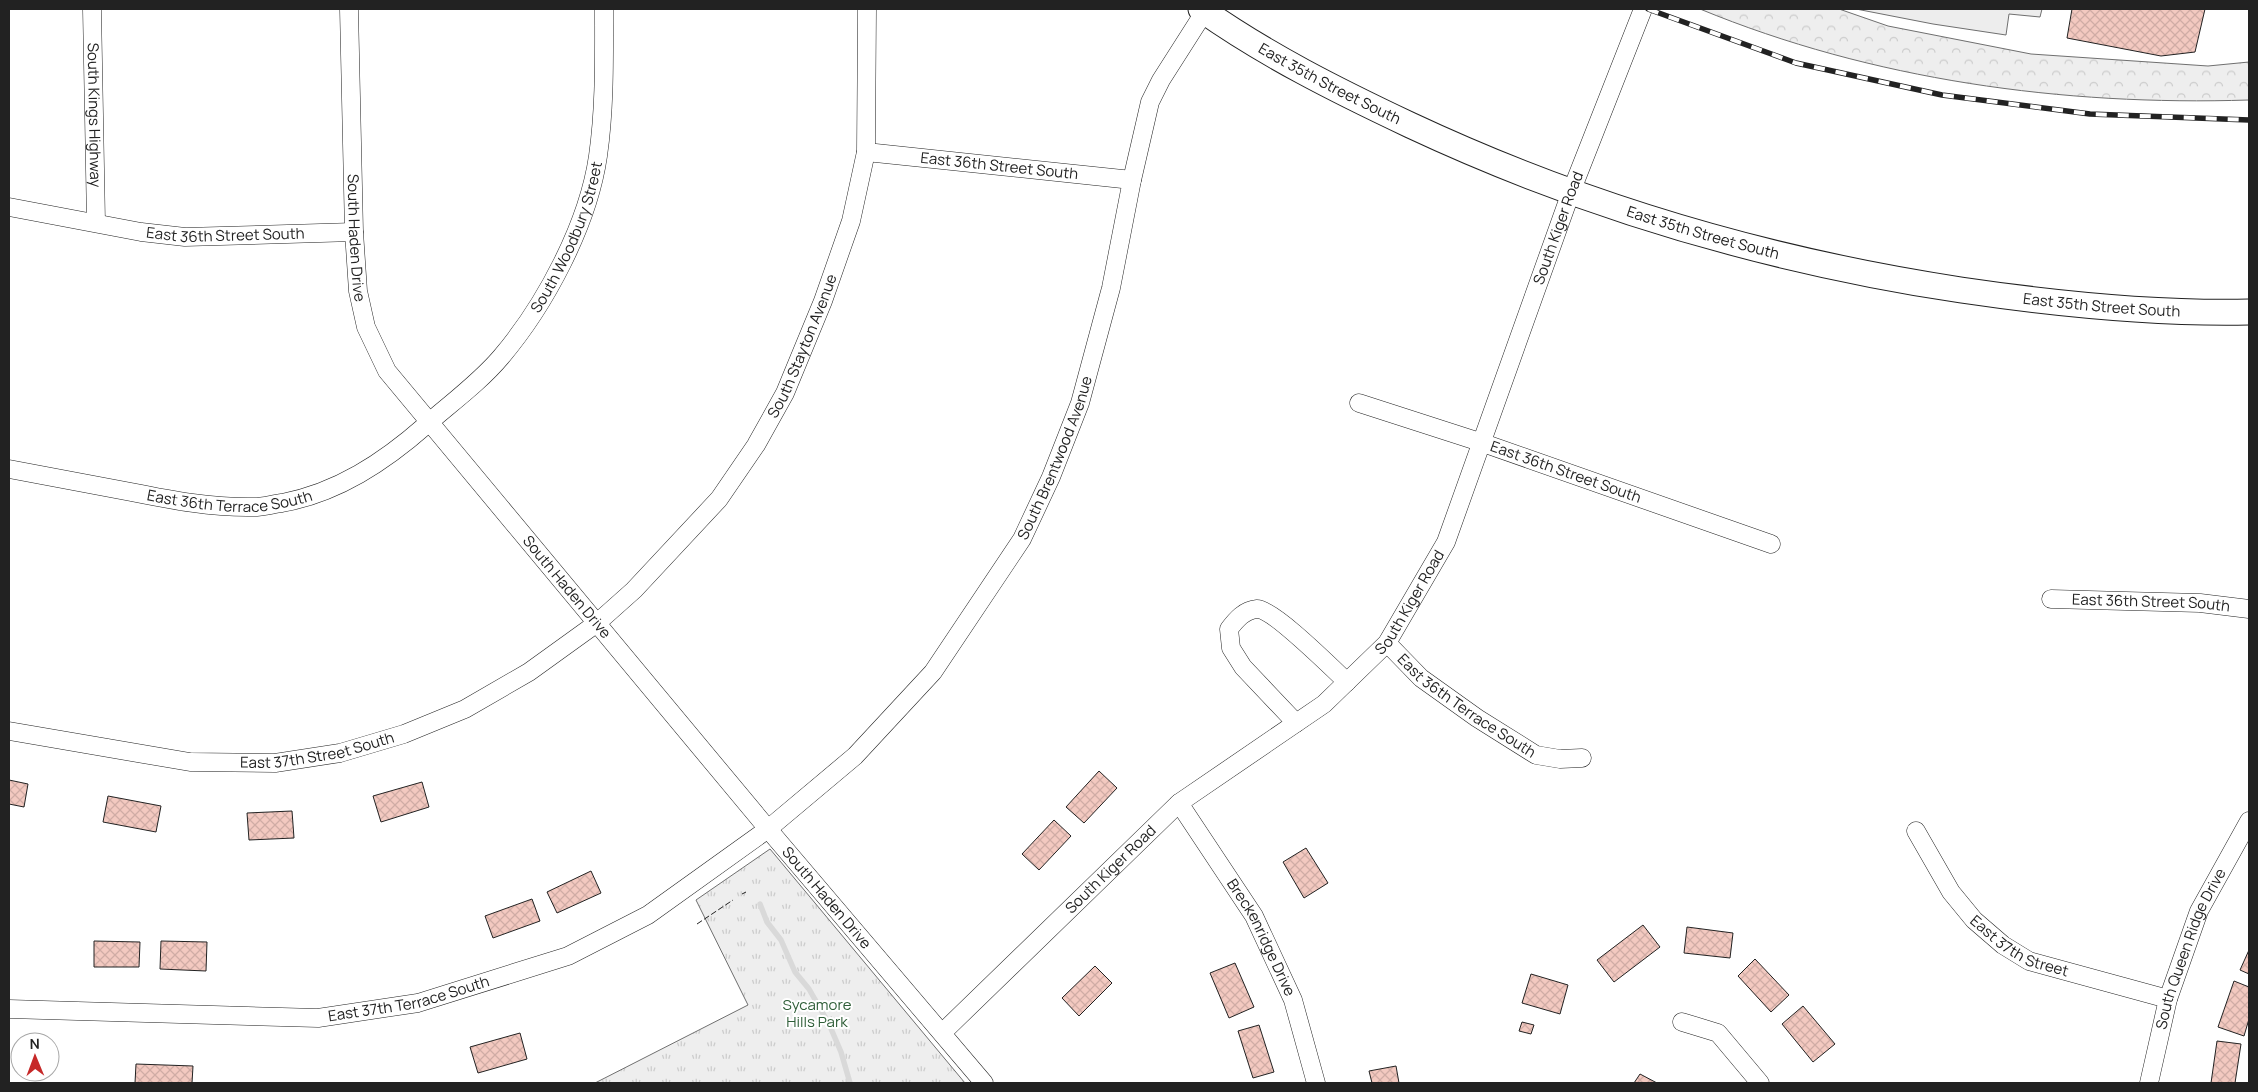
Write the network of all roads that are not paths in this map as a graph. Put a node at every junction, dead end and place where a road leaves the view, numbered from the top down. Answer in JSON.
{"nodes":[{"id":1,"x":92,"y":9,"type":"edge"},
{"id":2,"x":349,"y":9,"type":"edge"},
{"id":3,"x":604,"y":9,"type":"edge"},
{"id":4,"x":867,"y":9,"type":"edge"},
{"id":5,"x":1643,"y":9,"type":"edge"},
{"id":6,"x":1203,"y":10,"type":"edge"},
{"id":7,"x":866,"y":152,"type":"junction"},
{"id":8,"x":1132,"y":180,"type":"junction"},
{"id":9,"x":1572,"y":192,"type":"junction"},
{"id":10,"x":9,"y":207,"type":"edge"},
{"id":11,"x":96,"y":222,"type":"junction"},
{"id":12,"x":354,"y":232,"type":"junction"},
{"id":13,"x":2249,"y":312,"type":"edge"},
{"id":14,"x":1359,"y":403,"type":"dead end"},
{"id":15,"x":430,"y":421,"type":"junction"},
{"id":16,"x":1483,"y":443,"type":"junction"},
{"id":17,"x":9,"y":469,"type":"edge"},
{"id":18,"x":1771,"y":544,"type":"dead end"},
{"id":19,"x":2051,"y":599,"type":"dead end"},
{"id":20,"x":2249,"y":609,"type":"edge"},
{"id":21,"x":597,"y":623,"type":"junction"},
{"id":22,"x":1387,"y":643,"type":"junction"},
{"id":23,"x":1347,"y":682,"type":"junction"},
{"id":24,"x":1296,"y":723,"type":"junction"},
{"id":25,"x":9,"y":731,"type":"edge"},
{"id":26,"x":1582,"y":758,"type":"dead end"},
{"id":27,"x":1179,"y":803,"type":"junction"},
{"id":28,"x":2249,"y":821,"type":"edge"},
{"id":29,"x":768,"y":829,"type":"junction"},
{"id":30,"x":1916,"y":831,"type":"dead end"},
{"id":31,"x":2168,"y":998,"type":"junction"},
{"id":32,"x":9,"y":1009,"type":"edge"},
{"id":33,"x":1682,"y":1022,"type":"dead end"},
{"id":34,"x":942,"y":1033,"type":"junction"},
{"id":35,"x":984,"y":1083,"type":"edge"},
{"id":36,"x":1316,"y":1083,"type":"edge"},
{"id":37,"x":1760,"y":1083,"type":"edge"},
{"id":38,"x":2148,"y":1083,"type":"edge"}],
"edges":[{"from":1,"to":11,"type":"street","name":"South Kings Highway"},
{"from":2,"to":12,"type":"street","name":"South Haden Drive"},
{"from":3,"to":15,"type":"street","name":"South Woodbury Street"},
{"from":4,"to":7,"type":"street","name":"South Stayton Avenue"},
{"from":5,"to":9,"type":"street","name":"South Kiger Road"},
{"from":6,"to":8,"type":"street","name":"South Brentwood Avenue"},
{"from":6,"to":9,"type":"main road","name":"East 35th Street South"},
{"from":7,"to":8,"type":"street","name":"East 36th Street South"},
{"from":7,"to":21,"type":"street","name":"South Stayton Avenue"},
{"from":8,"to":29,"type":"street","name":"South Brentwood Avenue"},
{"from":9,"to":13,"type":"main road","name":"East 35th Street South"},
{"from":9,"to":16,"type":"street","name":"South Kiger Road"},
{"from":10,"to":11,"type":"street","name":"East 36th Street South"},
{"from":11,"to":12,"type":"street","name":"East 36th Street South"},
{"from":12,"to":15,"type":"street","name":"South Haden Drive"},
{"from":14,"to":16,"type":"street","name":"East 36th Street South"},
{"from":15,"to":17,"type":"street","name":"East 36th Terrace South"},
{"from":15,"to":21,"type":"street","name":"South Haden Drive"},
{"from":16,"to":18,"type":"street","name":"East 36th Street South"},
{"from":16,"to":22,"type":"street","name":"South Kiger Road"},
{"from":19,"to":20,"type":"street","name":"East 36th Street South"},
{"from":21,"to":25,"type":"street","name":"East 37th Street South"},
{"from":21,"to":29,"type":"street","name":"South Haden Drive"},
{"from":22,"to":23,"type":"street","name":"South Kiger Road"},
{"from":22,"to":26,"type":"street","name":"East 36th Terrace South"},
{"from":23,"to":24,"type":"street","name":"South Kiger Road"},
{"from":23,"to":24,"type":"street"},
{"from":24,"to":27,"type":"street","name":"South Kiger Road"},
{"from":27,"to":34,"type":"street","name":"South Kiger Road"},
{"from":27,"to":36,"type":"street","name":"Breckenridge Drive"},
{"from":28,"to":31,"type":"street","name":"South Queen Ridge Drive"},
{"from":29,"to":32,"type":"street","name":"East 37th Terrace South"},
{"from":29,"to":34,"type":"street","name":"South Haden Drive"},
{"from":30,"to":31,"type":"street","name":"East 37th Street"},
{"from":31,"to":38,"type":"street","name":"South Queen Ridge Drive"},
{"from":33,"to":37,"type":"street"},
{"from":34,"to":35,"type":"street","name":"South Haden Drive"}]}
